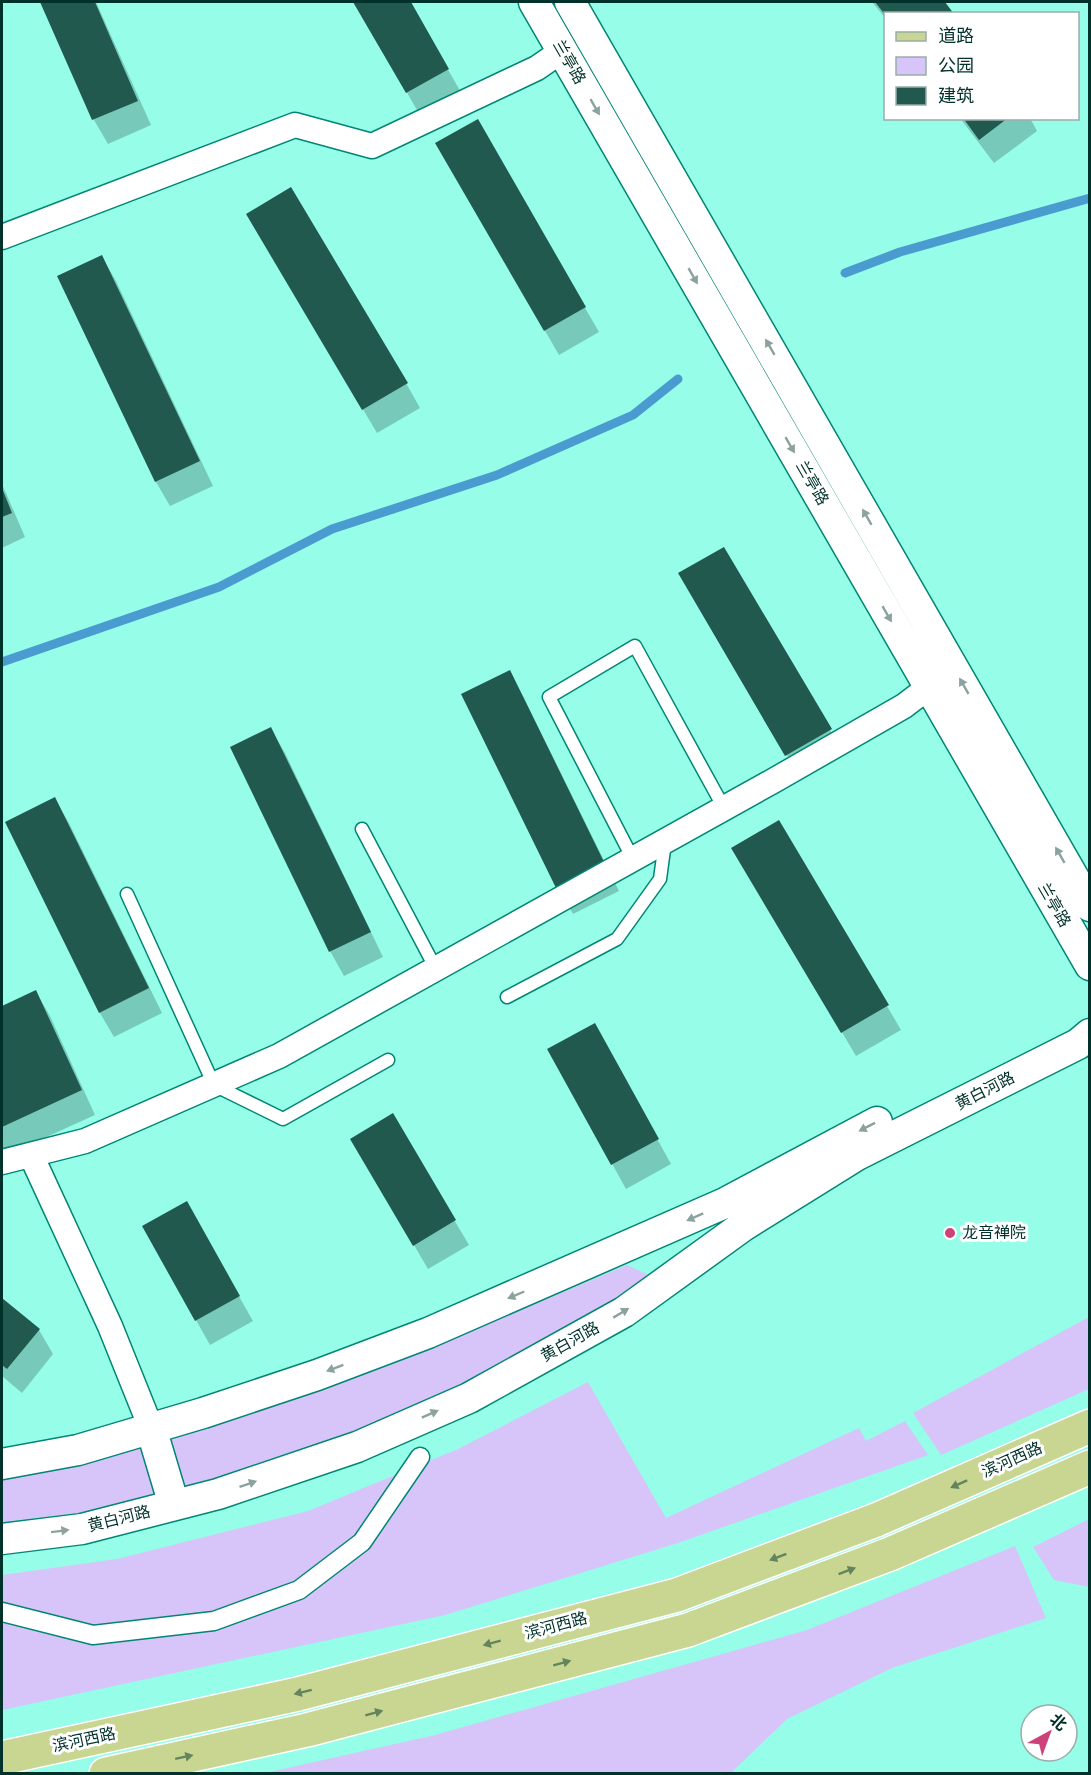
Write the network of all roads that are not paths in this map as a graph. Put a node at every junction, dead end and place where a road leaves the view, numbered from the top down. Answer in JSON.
{"nodes":[{"id":1,"x":534,"y":2,"type":"edge"},
{"id":2,"x":570,"y":2,"type":"edge"},
{"id":3,"x":563,"y":50,"type":"junction"},
{"id":4,"x":2,"y":237,"type":"edge"},
{"id":5,"x":929,"y":687,"type":"junction"},
{"id":6,"x":724,"y":808,"type":"junction"},
{"id":7,"x":362,"y":829,"type":"dead end"},
{"id":8,"x":665,"y":842,"type":"junction"},
{"id":9,"x":633,"y":859,"type":"junction"},
{"id":10,"x":127,"y":894,"type":"dead end"},
{"id":11,"x":1089,"y":906,"type":"edge"},
{"id":12,"x":1089,"y":965,"type":"edge"},
{"id":13,"x":436,"y":969,"type":"junction"},
{"id":14,"x":507,"y":997,"type":"dead end"},
{"id":15,"x":1089,"y":1017,"type":"edge"},
{"id":16,"x":1089,"y":1034,"type":"edge"},
{"id":17,"x":388,"y":1060,"type":"dead end"},
{"id":18,"x":214,"y":1085,"type":"junction"},
{"id":19,"x":31,"y":1155,"type":"junction"},
{"id":20,"x":2,"y":1162,"type":"edge"},
{"id":21,"x":1089,"y":1426,"type":"edge"},
{"id":22,"x":151,"y":1428,"type":"junction"},
{"id":23,"x":420,"y":1457,"type":"dead end"},
{"id":24,"x":2,"y":1464,"type":"edge"},
{"id":25,"x":1089,"y":1467,"type":"edge"},
{"id":26,"x":174,"y":1505,"type":"junction"},
{"id":27,"x":2,"y":1539,"type":"edge"},
{"id":28,"x":2,"y":1612,"type":"edge"},
{"id":29,"x":2,"y":1758,"type":"edge"},
{"id":30,"x":106,"y":1773,"type":"edge"}],
"edges":[{"from":1,"to":3,"type":"street","name":"兰亭路"},
{"from":11,"to":2,"type":"street","name":"兰亭路","one_way":true},
{"from":3,"to":4,"type":"street"},
{"from":3,"to":5,"type":"street","name":"兰亭路","one_way":true},
{"from":5,"to":6,"type":"street"},
{"from":5,"to":12,"type":"street","name":"兰亭路"},
{"from":6,"to":8,"type":"street"},
{"from":6,"to":9,"type":"lane"},
{"from":7,"to":13,"type":"lane"},
{"from":8,"to":9,"type":"street"},
{"from":8,"to":14,"type":"lane"},
{"from":9,"to":13,"type":"street"},
{"from":10,"to":18,"type":"lane"},
{"from":13,"to":18,"type":"street"},
{"from":15,"to":22,"type":"street","name":"黄白河路","one_way":true},
{"from":26,"to":16,"type":"street","name":"黄白河路","one_way":true},
{"from":17,"to":18,"type":"lane"},
{"from":18,"to":19,"type":"street"},
{"from":19,"to":20,"type":"street"},
{"from":19,"to":22,"type":"street"},
{"from":21,"to":29,"type":"main road","name":"滨河西路","one_way":true},
{"from":22,"to":24,"type":"street","name":"黄白河路"},
{"from":22,"to":26,"type":"street"},
{"from":23,"to":28,"type":"street"},
{"from":30,"to":25,"type":"main road","one_way":true},
{"from":27,"to":26,"type":"street","name":"黄白河路","one_way":true}]}
